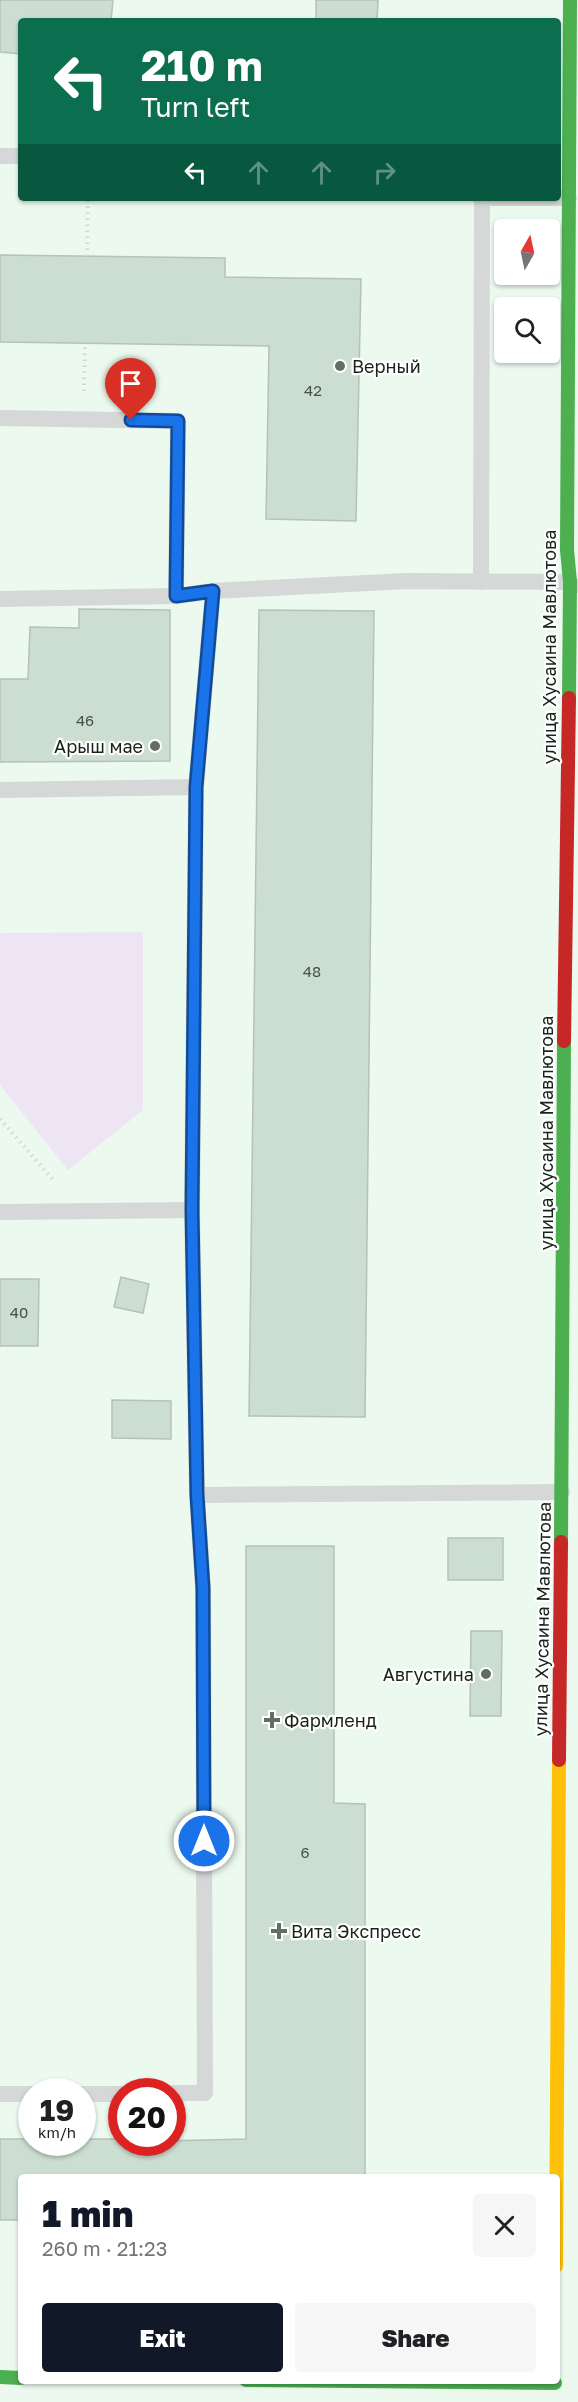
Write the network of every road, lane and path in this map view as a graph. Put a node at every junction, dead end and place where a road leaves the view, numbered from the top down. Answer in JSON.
{"nodes":[{"id":1,"x":570,"y":0,"type":"edge"},
{"id":2,"x":0,"y":156,"type":"edge"},
{"id":3,"x":18,"y":156,"type":"edge"},
{"id":4,"x":561,"y":198,"type":"edge"},
{"id":5,"x":569,"y":198,"type":"junction"},
{"id":6,"x":88,"y":201,"type":"edge"},
{"id":7,"x":482,"y":201,"type":"edge"},
{"id":8,"x":87,"y":256,"type":"dead end"},
{"id":9,"x":85,"y":343,"type":"dead end"},
{"id":10,"x":0,"y":418,"type":"edge"},
{"id":11,"x":84,"y":419,"type":"junction"},
{"id":12,"x":572,"y":550,"type":"edge"},
{"id":13,"x":481,"y":582,"type":"junction"},
{"id":14,"x":574,"y":587,"type":"edge"},
{"id":15,"x":213,"y":591,"type":"junction"},
{"id":16,"x":176,"y":596,"type":"junction"},
{"id":17,"x":0,"y":599,"type":"edge"},
{"id":18,"x":196,"y":787,"type":"junction"},
{"id":19,"x":0,"y":790,"type":"edge"},
{"id":20,"x":571,"y":1047,"type":"edge"},
{"id":21,"x":0,"y":1119,"type":"edge"},
{"id":22,"x":192,"y":1210,"type":"junction"},
{"id":23,"x":0,"y":1212,"type":"edge"},
{"id":24,"x":81,"y":1212,"type":"junction"},
{"id":25,"x":562,"y":1492,"type":"junction"},
{"id":26,"x":197,"y":1495,"type":"junction"},
{"id":27,"x":560,"y":1864,"type":"junction"},
{"id":28,"x":578,"y":1864,"type":"edge"},
{"id":29,"x":186,"y":2093,"type":"edge"},
{"id":30,"x":0,"y":2094,"type":"edge"},
{"id":31,"x":18,"y":2094,"type":"edge"},
{"id":32,"x":557,"y":2174,"type":"edge"},
{"id":33,"x":0,"y":2378,"type":"edge"},
{"id":34,"x":18,"y":2378,"type":"edge"},
{"id":35,"x":452,"y":2384,"type":"edge"},
{"id":36,"x":555,"y":2386,"type":"edge"}],
"edges":[{"from":1,"to":5,"type":"street","name":"улица Хусаина Мавлютова"},
{"from":2,"to":3,"type":"lane"},
{"from":4,"to":5,"type":"lane"},
{"from":5,"to":12,"type":"street","name":"улица Хусаина Мавлютова"},
{"from":6,"to":8,"type":"path"},
{"from":7,"to":13,"type":"lane"},
{"from":9,"to":11,"type":"path"},
{"from":10,"to":11,"type":"lane"},
{"from":11,"to":16,"type":"lane"},
{"from":12,"to":14,"type":"street","name":"улица Хусаина Мавлютова"},
{"from":13,"to":14,"type":"lane"},
{"from":13,"to":15,"type":"lane"},
{"from":14,"to":20,"type":"street","name":"улица Хусаина Мавлютова"},
{"from":15,"to":16,"type":"lane"},
{"from":15,"to":18,"type":"lane"},
{"from":16,"to":17,"type":"lane"},
{"from":18,"to":19,"type":"lane"},
{"from":18,"to":22,"type":"lane"},
{"from":20,"to":25,"type":"street","name":"улица Хусаина Мавлютова"},
{"from":21,"to":24,"type":"path"},
{"from":22,"to":24,"type":"lane"},
{"from":22,"to":26,"type":"lane"},
{"from":23,"to":24,"type":"lane"},
{"from":25,"to":26,"type":"lane"},
{"from":25,"to":27,"type":"street","name":"улица Хусаина Мавлютова"},
{"from":26,"to":29,"type":"lane"},
{"from":27,"to":28,"type":"lane"},
{"from":27,"to":32,"type":"street","name":"улица Хусаина Мавлютова"},
{"from":30,"to":31,"type":"lane"},
{"from":33,"to":34,"type":"street"},
{"from":35,"to":36,"type":"street"}]}
